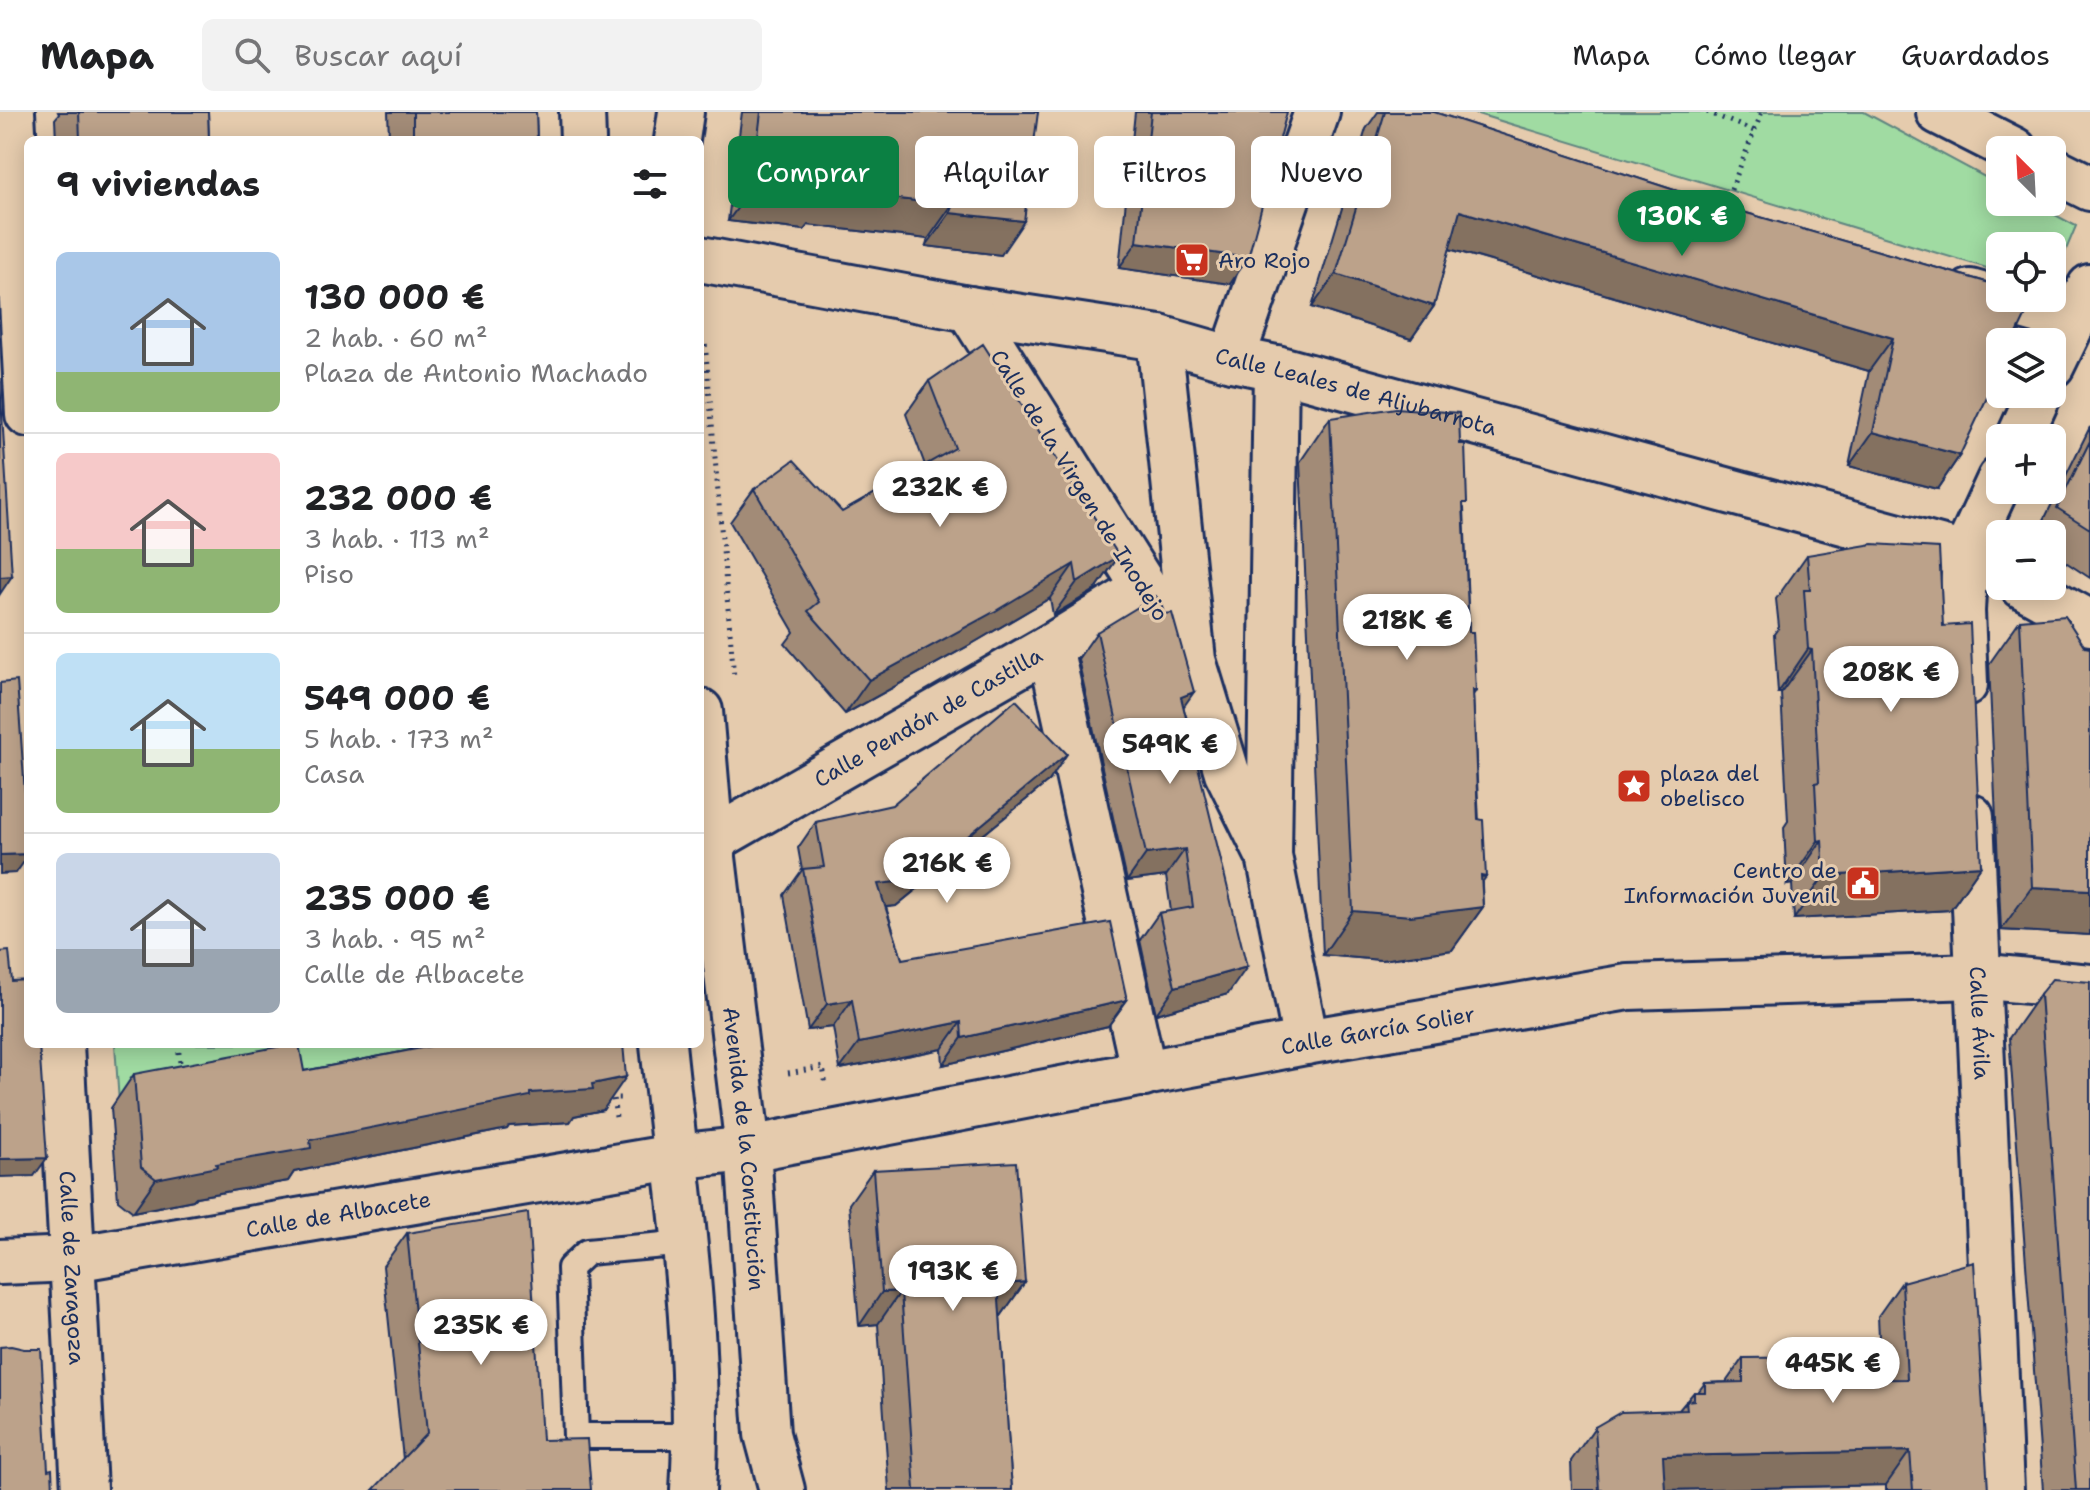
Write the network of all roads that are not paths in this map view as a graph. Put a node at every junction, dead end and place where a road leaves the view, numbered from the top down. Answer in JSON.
{"nodes":[{"id":1,"x":12,"y":112,"type":"edge"},
{"id":2,"x":582,"y":112,"type":"edge"},
{"id":3,"x":681,"y":112,"type":"edge"},
{"id":4,"x":1317,"y":112,"type":"edge"},
{"id":5,"x":1939,"y":112,"type":"edge"},
{"id":6,"x":583,"y":136,"type":"edge"},
{"id":7,"x":678,"y":136,"type":"edge"},
{"id":8,"x":1986,"y":136,"type":"edge"},
{"id":9,"x":2066,"y":176,"type":"edge"},
{"id":10,"x":2090,"y":188,"type":"edge"},
{"id":11,"x":704,"y":260,"type":"edge"},
{"id":12,"x":1934,"y":282,"type":"edge"},
{"id":13,"x":17,"y":296,"type":"edge"},
{"id":14,"x":2081,"y":304,"type":"edge"},
{"id":15,"x":969,"y":309,"type":"junction"},
{"id":16,"x":2066,"y":336,"type":"edge"},
{"id":17,"x":1159,"y":338,"type":"junction"},
{"id":18,"x":1232,"y":359,"type":"junction"},
{"id":19,"x":1276,"y":368,"type":"junction"},
{"id":20,"x":24,"y":371,"type":"edge"},
{"id":21,"x":1995,"y":504,"type":"edge"},
{"id":22,"x":1983,"y":564,"type":"edge"},
{"id":23,"x":1144,"y":589,"type":"junction"},
{"id":24,"x":2048,"y":600,"type":"edge"},
{"id":25,"x":2090,"y":623,"type":"edge"},
{"id":26,"x":1050,"y":647,"type":"junction"},
{"id":27,"x":1193,"y":660,"type":"junction"},
{"id":28,"x":1967,"y":722,"type":"edge"},
{"id":29,"x":704,"y":758,"type":"edge"},
{"id":30,"x":1969,"y":786,"type":"edge"},
{"id":31,"x":711,"y":841,"type":"junction"},
{"id":32,"x":1269,"y":856,"type":"junction"},
{"id":33,"x":1977,"y":976,"type":"junction"},
{"id":34,"x":2090,"y":987,"type":"edge"},
{"id":35,"x":1306,"y":1042,"type":"junction"},
{"id":36,"x":61,"y":1048,"type":"edge"},
{"id":37,"x":663,"y":1048,"type":"edge"},
{"id":38,"x":1144,"y":1074,"type":"junction"},
{"id":39,"x":748,"y":1149,"type":"junction"},
{"id":40,"x":674,"y":1157,"type":"junction"},
{"id":41,"x":686,"y":1243,"type":"junction"},
{"id":42,"x":73,"y":1259,"type":"junction"},
{"id":43,"x":0,"y":1262,"type":"edge"},
{"id":44,"x":697,"y":1436,"type":"junction"},
{"id":45,"x":84,"y":1490,"type":"edge"},
{"id":46,"x":693,"y":1490,"type":"edge"},
{"id":47,"x":782,"y":1490,"type":"edge"},
{"id":48,"x":2001,"y":1490,"type":"edge"}],
"edges":[{"from":1,"to":13,"type":"street"},
{"from":2,"to":6,"type":"street"},
{"from":3,"to":7,"type":"street"},
{"from":4,"to":18,"type":"street"},
{"from":5,"to":8,"type":"street"},
{"from":9,"to":10,"type":"street"},
{"from":11,"to":15,"type":"street","name":"Calle Leales de Aljubarrota"},
{"from":12,"to":14,"type":"street"},
{"from":13,"to":20,"type":"street"},
{"from":14,"to":16,"type":"street"},
{"from":15,"to":17,"type":"street","name":"Calle Leales de Aljubarrota"},
{"from":15,"to":23,"type":"street","name":"Calle de la Virgen de Inodejo"},
{"from":17,"to":18,"type":"street","name":"Calle Leales de Aljubarrota"},
{"from":17,"to":27,"type":"street","name":"Calle de la Virgen de Inodejo"},
{"from":18,"to":19,"type":"street","name":"Calle Leales de Aljubarrota"},
{"from":19,"to":22,"type":"street","name":"Calle Leales de Aljubarrota"},
{"from":19,"to":32,"type":"street","name":"Calle de la Virgen de Inodejo"},
{"from":21,"to":22,"type":"street"},
{"from":22,"to":28,"type":"street"},
{"from":23,"to":26,"type":"street","name":"Calle Pendón de Castilla"},
{"from":23,"to":27,"type":"street","name":"Calle de la Virgen de Inodejo"},
{"from":24,"to":25,"type":"street"},
{"from":26,"to":31,"type":"street","name":"Calle Pendón de Castilla"},
{"from":26,"to":38,"type":"street"},
{"from":27,"to":32,"type":"street","name":"Calle de la Virgen de Inodejo"},
{"from":29,"to":31,"type":"street","name":"Avenida de la Constitución"},
{"from":30,"to":33,"type":"street","name":"Calle Ávila"},
{"from":31,"to":39,"type":"street","name":"Avenida de la Constitución"},
{"from":32,"to":35,"type":"street","name":"Calle de la Virgen de Inodejo"},
{"from":33,"to":34,"type":"street","name":"Calle García Solier"},
{"from":33,"to":35,"type":"street","name":"Calle García Solier"},
{"from":33,"to":48,"type":"street","name":"Calle Ávila"},
{"from":35,"to":38,"type":"street","name":"Calle García Solier"},
{"from":36,"to":42,"type":"street","name":"Calle de Zaragoza"},
{"from":37,"to":40,"type":"street"},
{"from":38,"to":39,"type":"street","name":"Calle García Solier"},
{"from":39,"to":40,"type":"street","name":"Calle García Solier"},
{"from":39,"to":47,"type":"street","name":"Avenida de la Constitución"},
{"from":40,"to":41,"type":"street"},
{"from":40,"to":42,"type":"street","name":"Calle de Albacete"},
{"from":41,"to":44,"type":"street"},
{"from":41,"to":44,"type":"lane"},
{"from":42,"to":43,"type":"street","name":"Calle de Albacete"},
{"from":42,"to":45,"type":"street","name":"Calle de Zaragoza"},
{"from":44,"to":46,"type":"street"}]}
